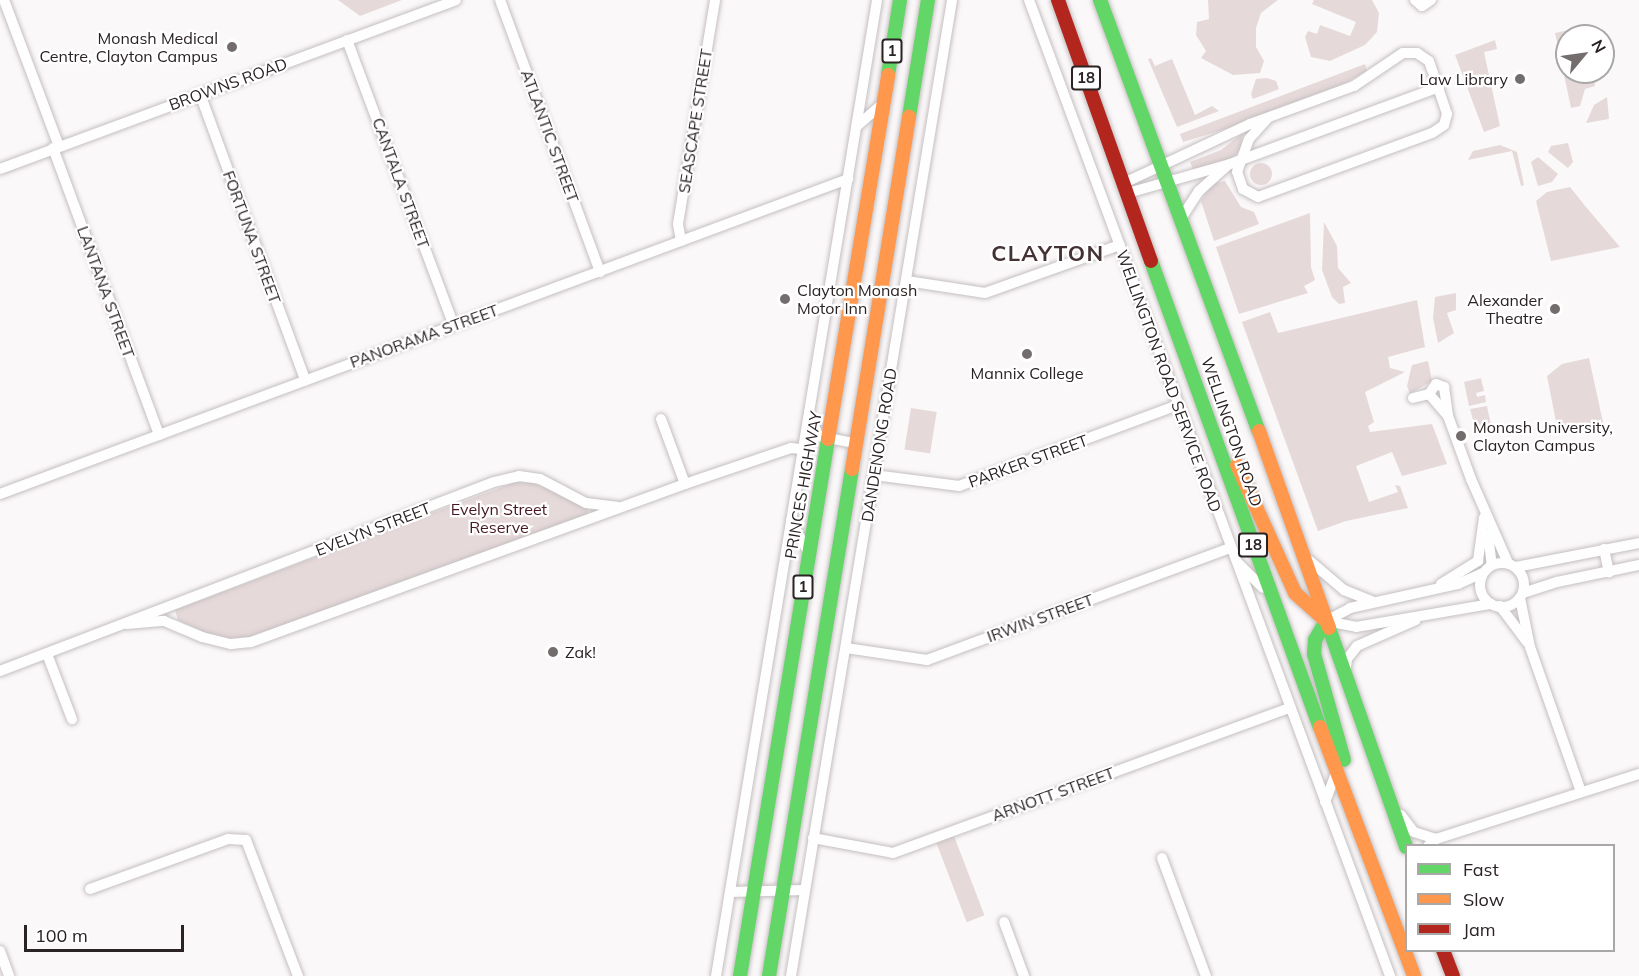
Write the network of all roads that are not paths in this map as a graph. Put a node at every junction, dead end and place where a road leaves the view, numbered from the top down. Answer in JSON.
{"nodes":[{"id":1,"x":4,"y":0,"type":"edge"},
{"id":2,"x":456,"y":0,"type":"edge"},
{"id":3,"x":500,"y":0,"type":"edge"},
{"id":4,"x":715,"y":0,"type":"edge"},
{"id":5,"x":877,"y":0,"type":"edge"},
{"id":6,"x":900,"y":0,"type":"edge"},
{"id":7,"x":928,"y":0,"type":"edge"},
{"id":8,"x":952,"y":0,"type":"edge"},
{"id":9,"x":1029,"y":0,"type":"edge"},
{"id":10,"x":1058,"y":0,"type":"edge"},
{"id":11,"x":1100,"y":0,"type":"edge"},
{"id":12,"x":1415,"y":0,"type":"edge"},
{"id":13,"x":1431,"y":0,"type":"edge"},
{"id":14,"x":347,"y":40,"type":"junction"},
{"id":15,"x":1439,"y":87,"type":"junction"},
{"id":16,"x":200,"y":93,"type":"junction"},
{"id":17,"x":884,"y":102,"type":"junction"},
{"id":18,"x":1267,"y":119,"type":"junction"},
{"id":19,"x":857,"y":126,"type":"junction"},
{"id":20,"x":56,"y":147,"type":"junction"},
{"id":21,"x":1242,"y":160,"type":"junction"},
{"id":22,"x":1230,"y":164,"type":"junction"},
{"id":23,"x":1163,"y":166,"type":"junction"},
{"id":24,"x":0,"y":169,"type":"edge"},
{"id":25,"x":848,"y":179,"type":"junction"},
{"id":26,"x":1169,"y":182,"type":"junction"},
{"id":27,"x":1126,"y":188,"type":"junction"},
{"id":28,"x":1182,"y":217,"type":"junction"},
{"id":29,"x":681,"y":241,"type":"junction"},
{"id":30,"x":1119,"y":244,"type":"junction"},
{"id":31,"x":600,"y":272,"type":"junction"},
{"id":32,"x":907,"y":281,"type":"junction"},
{"id":33,"x":454,"y":326,"type":"junction"},
{"id":34,"x":305,"y":380,"type":"junction"},
{"id":35,"x":1429,"y":394,"type":"junction"},
{"id":36,"x":1413,"y":398,"type":"dead end"},
{"id":37,"x":1205,"y":402,"type":"junction"},
{"id":38,"x":1178,"y":405,"type":"junction"},
{"id":39,"x":808,"y":408,"type":"junction"},
{"id":40,"x":1449,"y":416,"type":"junction"},
{"id":41,"x":661,"y":419,"type":"dead end"},
{"id":42,"x":159,"y":435,"type":"junction"},
{"id":43,"x":828,"y":440,"type":"junction"},
{"id":44,"x":854,"y":443,"type":"junction"},
{"id":45,"x":801,"y":449,"type":"junction"},
{"id":46,"x":874,"y":475,"type":"junction"},
{"id":47,"x":685,"y":484,"type":"junction"},
{"id":48,"x":0,"y":494,"type":"edge"},
{"id":49,"x":621,"y":507,"type":"junction"},
{"id":50,"x":1484,"y":513,"type":"junction"},
{"id":51,"x":791,"y":521,"type":"junction"},
{"id":52,"x":1639,"y":543,"type":"edge"},
{"id":53,"x":1230,"y":548,"type":"junction"},
{"id":54,"x":1300,"y":549,"type":"junction"},
{"id":55,"x":1604,"y":549,"type":"junction"},
{"id":56,"x":808,"y":553,"type":"junction"},
{"id":57,"x":1235,"y":559,"type":"junction"},
{"id":58,"x":1492,"y":565,"type":"junction"},
{"id":59,"x":1512,"y":565,"type":"junction"},
{"id":60,"x":1639,"y":565,"type":"edge"},
{"id":61,"x":1609,"y":572,"type":"junction"},
{"id":62,"x":1484,"y":573,"type":"junction"},
{"id":63,"x":1431,"y":589,"type":"junction"},
{"id":64,"x":1522,"y":596,"type":"junction"},
{"id":65,"x":1271,"y":597,"type":"junction"},
{"id":66,"x":1374,"y":602,"type":"junction"},
{"id":67,"x":1496,"y":605,"type":"junction"},
{"id":68,"x":1433,"y":613,"type":"junction"},
{"id":69,"x":1326,"y":621,"type":"junction"},
{"id":70,"x":127,"y":624,"type":"junction"},
{"id":71,"x":1530,"y":647,"type":"junction"},
{"id":72,"x":846,"y":648,"type":"junction"},
{"id":73,"x":47,"y":654,"type":"junction"},
{"id":74,"x":0,"y":671,"type":"edge"},
{"id":75,"x":1345,"y":675,"type":"junction"},
{"id":76,"x":1290,"y":708,"type":"junction"},
{"id":77,"x":72,"y":719,"type":"dead end"},
{"id":78,"x":1336,"y":773,"type":"junction"},
{"id":79,"x":1639,"y":774,"type":"edge"},
{"id":80,"x":1581,"y":792,"type":"junction"},
{"id":81,"x":1325,"y":802,"type":"junction"},
{"id":82,"x":1391,"y":802,"type":"junction"},
{"id":83,"x":813,"y":838,"type":"junction"},
{"id":84,"x":1432,"y":842,"type":"edge"},
{"id":85,"x":1406,"y":844,"type":"edge"},
{"id":86,"x":1162,"y":858,"type":"dead end"},
{"id":87,"x":90,"y":889,"type":"dead end"},
{"id":88,"x":804,"y":890,"type":"junction"},
{"id":89,"x":781,"y":891,"type":"junction"},
{"id":90,"x":730,"y":892,"type":"junction"},
{"id":91,"x":755,"y":892,"type":"junction"},
{"id":92,"x":1384,"y":895,"type":"junction"},
{"id":93,"x":1004,"y":922,"type":"dead end"},
{"id":94,"x":0,"y":951,"type":"edge"},
{"id":95,"x":1405,"y":952,"type":"edge"},
{"id":96,"x":1405,"y":952,"type":"edge"},
{"id":97,"x":1443,"y":952,"type":"edge"},
{"id":98,"x":9,"y":976,"type":"edge"},
{"id":99,"x":298,"y":976,"type":"edge"},
{"id":100,"x":716,"y":976,"type":"edge"},
{"id":101,"x":740,"y":976,"type":"edge"},
{"id":102,"x":769,"y":976,"type":"edge"},
{"id":103,"x":791,"y":976,"type":"edge"},
{"id":104,"x":1024,"y":976,"type":"edge"},
{"id":105,"x":1206,"y":976,"type":"edge"},
{"id":106,"x":1390,"y":976,"type":"edge"},
{"id":107,"x":1414,"y":976,"type":"edge"},
{"id":108,"x":1452,"y":976,"type":"edge"}],
"edges":[{"from":1,"to":20,"type":"street","name":"LANTANA STREET"},
{"from":2,"to":14,"type":"street","name":"BROWNS ROAD"},
{"from":3,"to":31,"type":"street","name":"ATLANTIC STREET"},
{"from":4,"to":29,"type":"street","name":"SEASCAPE STREET"},
{"from":5,"to":19,"type":"street"},
{"from":6,"to":17,"type":"highway","name":"PRINCES HIGHWAY","number":"1"},
{"from":7,"to":44,"type":"highway","number":"1"},
{"from":8,"to":32,"type":"street","name":"DANDENONG ROAD"},
{"from":9,"to":30,"type":"street","name":"WELLINGTON ROAD SERVICE ROAD"},
{"from":10,"to":27,"type":"highway","name":"WELLINGTON ROAD","number":"18"},
{"from":11,"to":23,"type":"highway","name":"WELLINGTON ROAD","number":"18"},
{"from":12,"to":13,"type":"street"},
{"from":14,"to":16,"type":"street","name":"BROWNS ROAD"},
{"from":14,"to":33,"type":"street","name":"CANTALA STREET"},
{"from":15,"to":18,"type":"street"},
{"from":15,"to":21,"type":"street"},
{"from":15,"to":21,"type":"street"},
{"from":16,"to":20,"type":"street","name":"BROWNS ROAD"},
{"from":16,"to":34,"type":"street","name":"FORTUNA STREET"},
{"from":17,"to":19,"type":"street"},
{"from":17,"to":43,"type":"highway","name":"PRINCES HIGHWAY","number":"1"},
{"from":18,"to":21,"type":"street"},
{"from":18,"to":23,"type":"street"},
{"from":19,"to":25,"type":"street"},
{"from":20,"to":24,"type":"street","name":"BROWNS ROAD"},
{"from":20,"to":42,"type":"street","name":"LANTANA STREET"},
{"from":21,"to":22,"type":"street"},
{"from":22,"to":26,"type":"street"},
{"from":22,"to":28,"type":"street"},
{"from":23,"to":26,"type":"highway","name":"WELLINGTON ROAD","number":"18"},
{"from":23,"to":27,"type":"street"},
{"from":25,"to":29,"type":"street","name":"PANORAMA STREET"},
{"from":25,"to":39,"type":"street"},
{"from":26,"to":27,"type":"street"},
{"from":26,"to":28,"type":"highway","name":"WELLINGTON ROAD","number":"18"},
{"from":27,"to":37,"type":"highway","name":"WELLINGTON ROAD","number":"18"},
{"from":28,"to":54,"type":"highway","name":"WELLINGTON ROAD","number":"18"},
{"from":29,"to":31,"type":"street","name":"PANORAMA STREET"},
{"from":30,"to":32,"type":"street"},
{"from":30,"to":38,"type":"street","name":"WELLINGTON ROAD SERVICE ROAD"},
{"from":31,"to":33,"type":"street","name":"PANORAMA STREET"},
{"from":32,"to":46,"type":"street","name":"DANDENONG ROAD"},
{"from":33,"to":34,"type":"street","name":"PANORAMA STREET"},
{"from":34,"to":42,"type":"street","name":"PANORAMA STREET"},
{"from":35,"to":36,"type":"street"},
{"from":35,"to":40,"type":"street"},
{"from":35,"to":40,"type":"street"},
{"from":37,"to":65,"type":"highway","name":"WELLINGTON ROAD","number":"18"},
{"from":37,"to":69,"type":"highway"},
{"from":38,"to":46,"type":"street","name":"PARKER STREET"},
{"from":38,"to":53,"type":"street","name":"WELLINGTON ROAD SERVICE ROAD"},
{"from":39,"to":43,"type":"street"},
{"from":39,"to":45,"type":"street"},
{"from":40,"to":50,"type":"street"},
{"from":41,"to":47,"type":"street"},
{"from":42,"to":48,"type":"street","name":"PANORAMA STREET"},
{"from":43,"to":44,"type":"street","name":"DANDENONG ROAD"},
{"from":43,"to":56,"type":"highway","name":"PRINCES HIGHWAY","number":"1"},
{"from":44,"to":89,"type":"highway","number":"1"},
{"from":45,"to":47,"type":"street","name":"EVELYN STREET"},
{"from":45,"to":51,"type":"street"},
{"from":46,"to":72,"type":"street","name":"DANDENONG ROAD"},
{"from":47,"to":49,"type":"street","name":"EVELYN STREET"},
{"from":49,"to":70,"type":"street","name":"EVELYN STREET"},
{"from":49,"to":70,"type":"street","name":"EVELYN STREET"},
{"from":50,"to":58,"type":"street"},
{"from":50,"to":59,"type":"street"},
{"from":50,"to":63,"type":"street"},
{"from":51,"to":56,"type":"street"},
{"from":51,"to":90,"type":"street"},
{"from":52,"to":55,"type":"street"},
{"from":53,"to":57,"type":"street","name":"WELLINGTON ROAD SERVICE ROAD"},
{"from":53,"to":72,"type":"street","name":"IRWIN STREET"},
{"from":54,"to":66,"type":"street"},
{"from":54,"to":69,"type":"highway","name":"WELLINGTON ROAD","number":"18"},
{"from":55,"to":59,"type":"street"},
{"from":55,"to":61,"type":"street"},
{"from":56,"to":91,"type":"highway","name":"PRINCES HIGHWAY","number":"1"},
{"from":57,"to":65,"type":"street","name":"WELLINGTON ROAD SERVICE ROAD"},
{"from":57,"to":76,"type":"street","name":"WELLINGTON ROAD SERVICE ROAD"},
{"from":58,"to":59,"type":"street"},
{"from":58,"to":62,"type":"street"},
{"from":59,"to":64,"type":"street"},
{"from":60,"to":61,"type":"street"},
{"from":61,"to":64,"type":"street"},
{"from":62,"to":63,"type":"street"},
{"from":62,"to":67,"type":"street"},
{"from":63,"to":66,"type":"street"},
{"from":64,"to":67,"type":"street"},
{"from":64,"to":71,"type":"street"},
{"from":65,"to":78,"type":"highway","name":"WELLINGTON ROAD","number":"18"},
{"from":66,"to":69,"type":"street"},
{"from":67,"to":68,"type":"street"},
{"from":67,"to":71,"type":"street"},
{"from":68,"to":69,"type":"street"},
{"from":68,"to":75,"type":"street"},
{"from":69,"to":75,"type":"highway","name":"WELLINGTON ROAD","number":"18"},
{"from":69,"to":92,"type":"highway"},
{"from":70,"to":73,"type":"street","name":"EVELYN STREET"},
{"from":71,"to":80,"type":"street"},
{"from":72,"to":83,"type":"street","name":"DANDENONG ROAD"},
{"from":73,"to":74,"type":"street","name":"EVELYN STREET"},
{"from":73,"to":77,"type":"street"},
{"from":75,"to":82,"type":"highway","name":"WELLINGTON ROAD","number":"18"},
{"from":76,"to":81,"type":"street","name":"WELLINGTON ROAD SERVICE ROAD"},
{"from":76,"to":83,"type":"street","name":"ARNOTT STREET"},
{"from":78,"to":81,"type":"street"},
{"from":78,"to":92,"type":"highway","name":"WELLINGTON ROAD","number":"18"},
{"from":79,"to":80,"type":"street"},
{"from":80,"to":84,"type":"street"},
{"from":81,"to":106,"type":"street","name":"WELLINGTON ROAD SERVICE ROAD"},
{"from":82,"to":84,"type":"street"},
{"from":82,"to":85,"type":"highway","name":"WELLINGTON ROAD","number":"18"},
{"from":83,"to":88,"type":"street","name":"DANDENONG ROAD"},
{"from":86,"to":105,"type":"street"},
{"from":87,"to":99,"type":"street"},
{"from":88,"to":89,"type":"street"},
{"from":88,"to":103,"type":"street","name":"DANDENONG ROAD"},
{"from":89,"to":91,"type":"street"},
{"from":89,"to":102,"type":"highway","number":"1"},
{"from":90,"to":91,"type":"street"},
{"from":90,"to":100,"type":"street"},
{"from":91,"to":101,"type":"highway","name":"PRINCES HIGHWAY","number":"1"},
{"from":92,"to":96,"type":"highway","name":"WELLINGTON ROAD","number":"18"},
{"from":93,"to":104,"type":"street"},
{"from":94,"to":98,"type":"street"},
{"from":95,"to":107,"type":"highway","name":"WELLINGTON ROAD","number":"18"},
{"from":97,"to":108,"type":"highway"}]}
